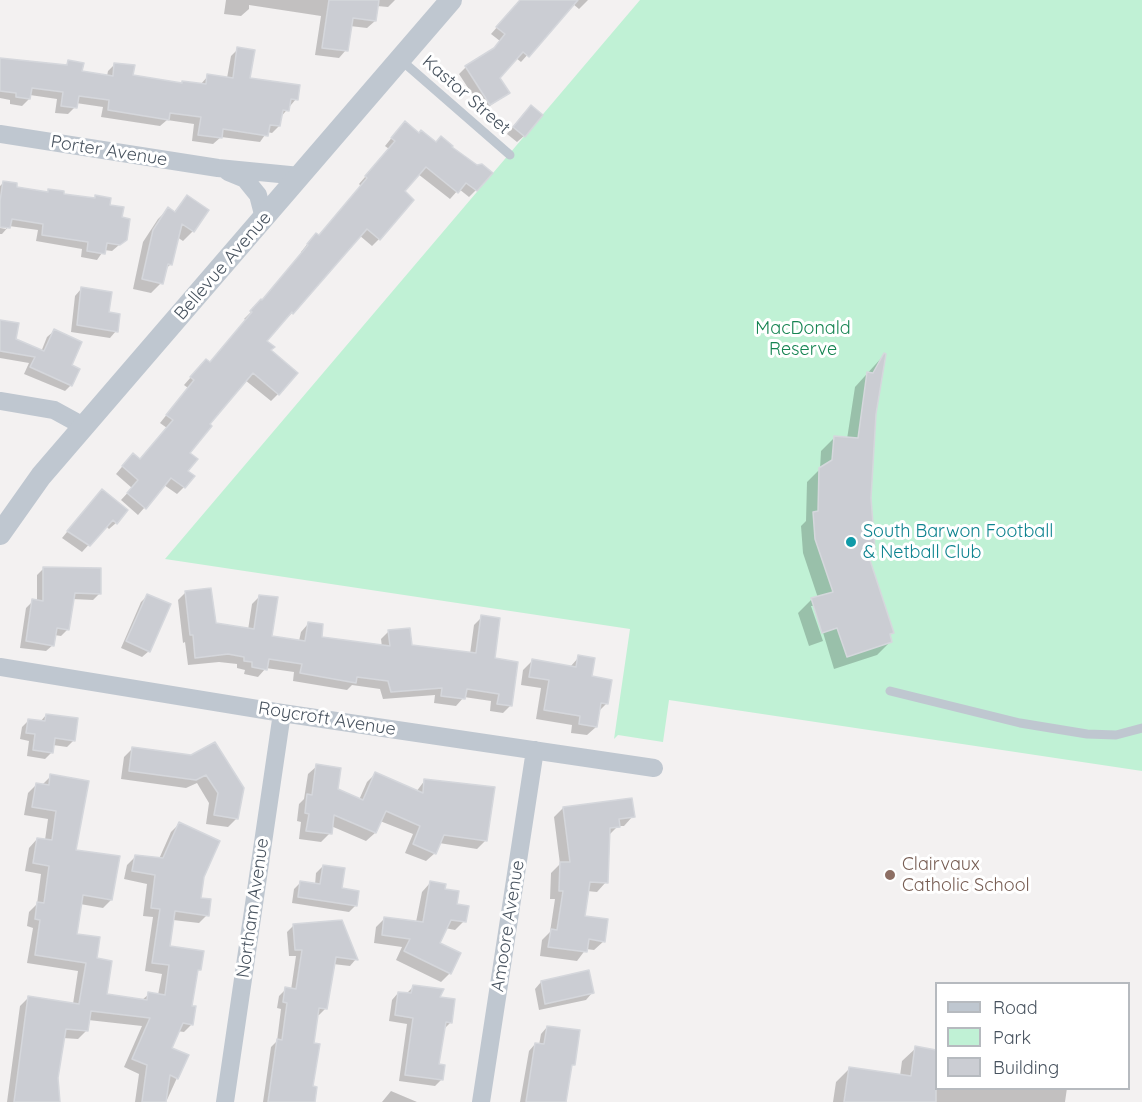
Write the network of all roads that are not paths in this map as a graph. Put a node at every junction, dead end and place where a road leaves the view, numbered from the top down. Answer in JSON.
{"nodes":[{"id":1,"x":451,"y":0,"type":"edge"},
{"id":2,"x":400,"y":60,"type":"junction"},
{"id":3,"x":0,"y":134,"type":"edge"},
{"id":4,"x":510,"y":155,"type":"dead end"},
{"id":5,"x":218,"y":168,"type":"junction"},
{"id":6,"x":300,"y":176,"type":"junction"},
{"id":7,"x":264,"y":218,"type":"junction"},
{"id":8,"x":0,"y":402,"type":"edge"},
{"id":9,"x":85,"y":427,"type":"junction"},
{"id":10,"x":0,"y":534,"type":"edge"},
{"id":11,"x":0,"y":667,"type":"edge"},
{"id":12,"x":890,"y":691,"type":"dead end"},
{"id":13,"x":282,"y":713,"type":"junction"},
{"id":14,"x":1142,"y":728,"type":"edge"},
{"id":15,"x":536,"y":750,"type":"junction"},
{"id":16,"x":654,"y":768,"type":"dead end"},
{"id":17,"x":225,"y":1102,"type":"edge"},
{"id":18,"x":482,"y":1102,"type":"edge"}],
"edges":[{"from":1,"to":2,"type":"street","name":"Bellevue Avenue"},
{"from":2,"to":4,"type":"lane","name":"Kastor Street"},
{"from":2,"to":6,"type":"street","name":"Bellevue Avenue"},
{"from":3,"to":5,"type":"street","name":"Porter Avenue"},
{"from":5,"to":6,"type":"street","name":"Porter Avenue"},
{"from":5,"to":7,"type":"street","name":"Porter Avenue"},
{"from":6,"to":7,"type":"street","name":"Bellevue Avenue"},
{"from":7,"to":9,"type":"street","name":"Bellevue Avenue"},
{"from":8,"to":9,"type":"street"},
{"from":9,"to":10,"type":"street","name":"Bellevue Avenue"},
{"from":11,"to":13,"type":"street","name":"Roycroft Avenue"},
{"from":12,"to":14,"type":"lane"},
{"from":13,"to":15,"type":"street","name":"Roycroft Avenue"},
{"from":13,"to":17,"type":"street","name":"Northam Avenue"},
{"from":15,"to":16,"type":"street","name":"Roycroft Avenue"},
{"from":15,"to":18,"type":"street","name":"Amoore Avenue"}]}
